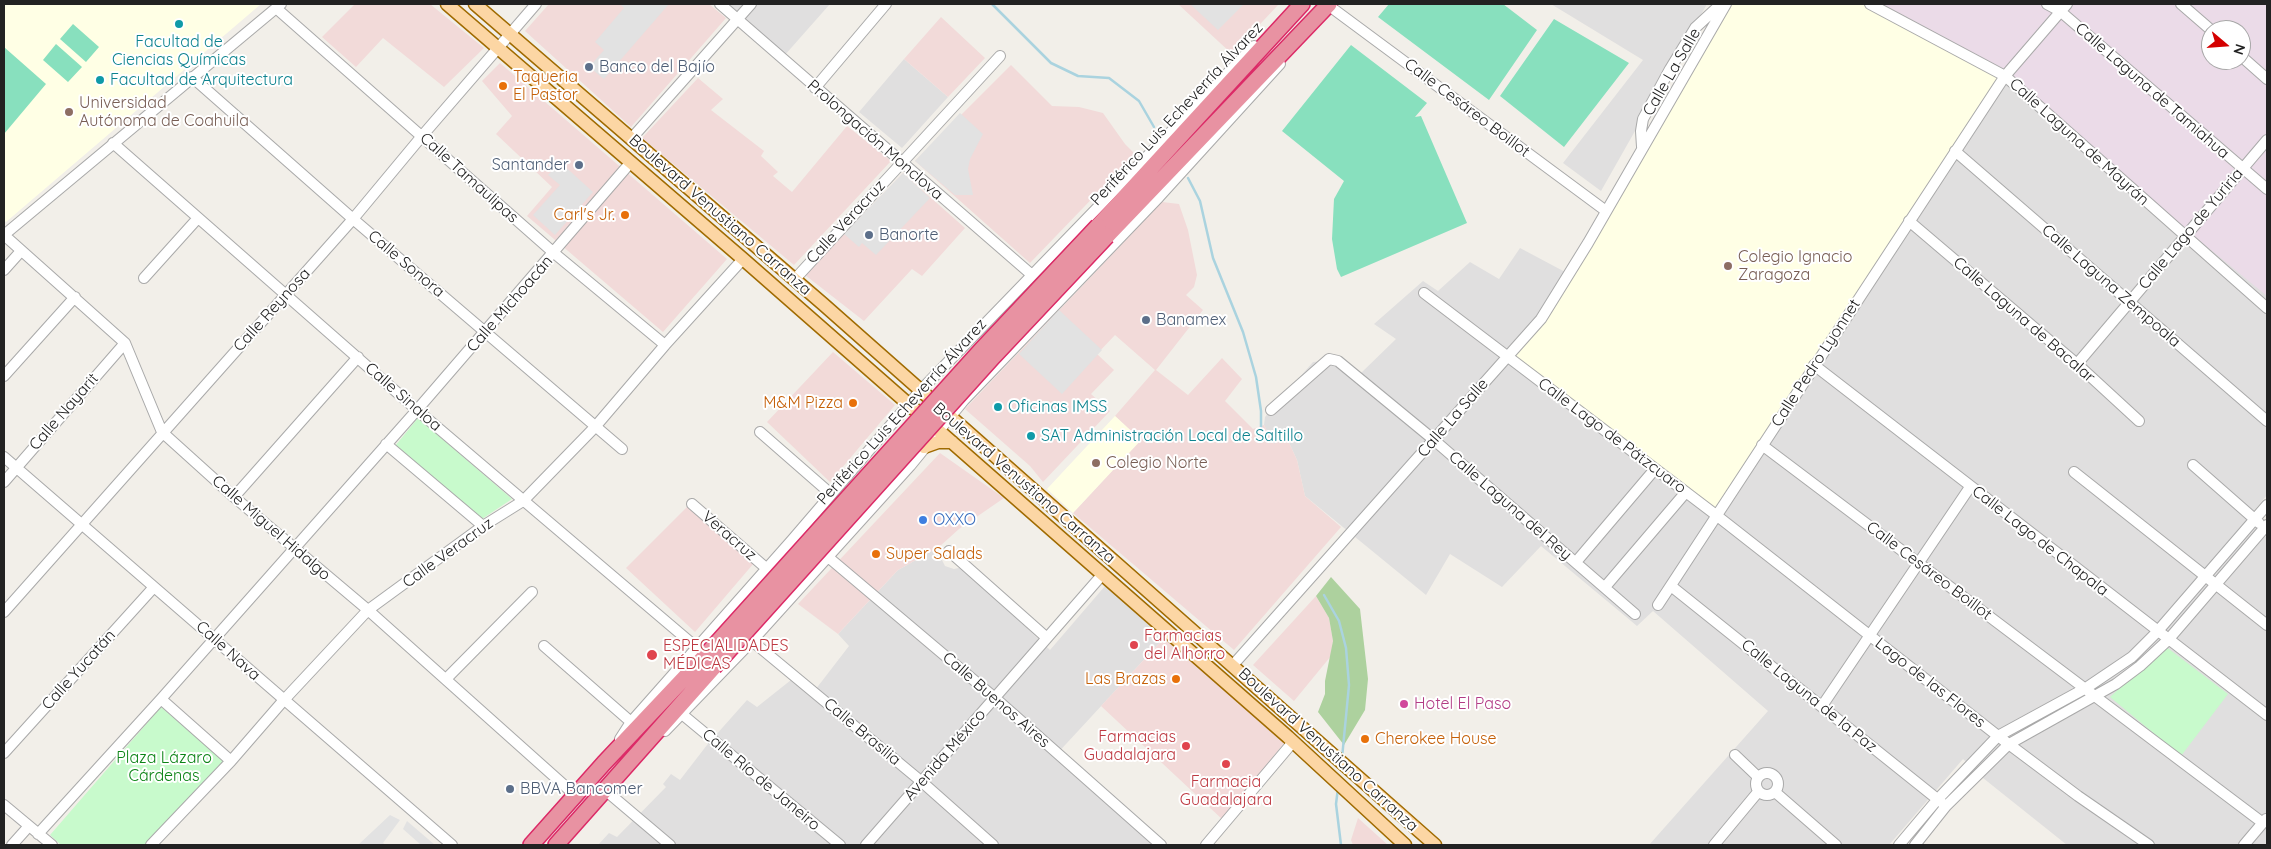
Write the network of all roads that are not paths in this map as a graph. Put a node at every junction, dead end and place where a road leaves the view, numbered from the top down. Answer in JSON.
{"nodes":[{"id":1,"x":447,"y":4,"type":"edge"},
{"id":2,"x":475,"y":4,"type":"edge"},
{"id":3,"x":536,"y":4,"type":"edge"},
{"id":4,"x":720,"y":4,"type":"edge"},
{"id":5,"x":751,"y":4,"type":"edge"},
{"id":6,"x":886,"y":4,"type":"edge"},
{"id":7,"x":1302,"y":4,"type":"edge"},
{"id":8,"x":1329,"y":4,"type":"edge"},
{"id":9,"x":1720,"y":4,"type":"edge"},
{"id":10,"x":1726,"y":4,"type":"edge"},
{"id":11,"x":1870,"y":4,"type":"edge"},
{"id":12,"x":2047,"y":4,"type":"edge"},
{"id":13,"x":2181,"y":4,"type":"edge"},
{"id":14,"x":279,"y":6,"type":"edge"},
{"id":15,"x":2063,"y":7,"type":"edge"},
{"id":16,"x":738,"y":19,"type":"junction"},
{"id":17,"x":2201,"y":21,"type":"edge"},
{"id":18,"x":1280,"y":28,"type":"junction"},
{"id":19,"x":1304,"y":29,"type":"junction"},
{"id":20,"x":509,"y":34,"type":"junction"},
{"id":21,"x":498,"y":48,"type":"junction"},
{"id":22,"x":1000,"y":56,"type":"dead end"},
{"id":23,"x":2251,"y":65,"type":"edge"},
{"id":24,"x":2005,"y":76,"type":"junction"},
{"id":25,"x":192,"y":77,"type":"junction"},
{"id":26,"x":2267,"y":79,"type":"edge"},
{"id":27,"x":815,"y":88,"type":"junction"},
{"id":28,"x":422,"y":136,"type":"junction"},
{"id":29,"x":631,"y":139,"type":"junction"},
{"id":30,"x":2267,"y":140,"type":"edge"},
{"id":31,"x":113,"y":144,"type":"junction"},
{"id":32,"x":1642,"y":148,"type":"junction"},
{"id":33,"x":1955,"y":151,"type":"junction"},
{"id":34,"x":631,"y":162,"type":"junction"},
{"id":35,"x":902,"y":163,"type":"junction"},
{"id":36,"x":2243,"y":169,"type":"junction"},
{"id":37,"x":2267,"y":189,"type":"edge"},
{"id":38,"x":1606,"y":211,"type":"junction"},
{"id":39,"x":198,"y":218,"type":"junction"},
{"id":40,"x":354,"y":219,"type":"junction"},
{"id":41,"x":1909,"y":221,"type":"junction"},
{"id":42,"x":1102,"y":231,"type":"junction"},
{"id":43,"x":4,"y":235,"type":"edge"},
{"id":44,"x":2186,"y":237,"type":"junction"},
{"id":45,"x":20,"y":251,"type":"junction"},
{"id":46,"x":554,"y":253,"type":"junction"},
{"id":47,"x":743,"y":259,"type":"junction"},
{"id":48,"x":4,"y":270,"type":"edge"},
{"id":49,"x":1032,"y":275,"type":"junction"},
{"id":50,"x":144,"y":278,"type":"dead end"},
{"id":51,"x":795,"y":279,"type":"junction"},
{"id":52,"x":1424,"y":293,"type":"dead end"},
{"id":53,"x":285,"y":295,"type":"junction"},
{"id":54,"x":75,"y":297,"type":"junction"},
{"id":55,"x":2129,"y":302,"type":"junction"},
{"id":56,"x":2267,"y":308,"type":"edge"},
{"id":57,"x":486,"y":331,"type":"junction"},
{"id":58,"x":125,"y":343,"type":"junction"},
{"id":59,"x":665,"y":345,"type":"junction"},
{"id":60,"x":358,"y":357,"type":"junction"},
{"id":61,"x":1507,"y":357,"type":"junction"},
{"id":62,"x":2076,"y":364,"type":"junction"},
{"id":63,"x":1814,"y":365,"type":"junction"},
{"id":64,"x":939,"y":371,"type":"junction"},
{"id":65,"x":4,"y":376,"type":"edge"},
{"id":66,"x":920,"y":391,"type":"junction"},
{"id":67,"x":966,"y":398,"type":"junction"},
{"id":68,"x":909,"y":404,"type":"junction"},
{"id":69,"x":417,"y":410,"type":"junction"},
{"id":70,"x":1271,"y":410,"type":"dead end"},
{"id":71,"x":950,"y":417,"type":"junction"},
{"id":72,"x":2138,"y":420,"type":"dead end"},
{"id":73,"x":2267,"y":421,"type":"edge"},
{"id":74,"x":893,"y":424,"type":"junction"},
{"id":75,"x":596,"y":427,"type":"junction"},
{"id":76,"x":938,"y":430,"type":"junction"},
{"id":77,"x":162,"y":432,"type":"junction"},
{"id":78,"x":760,"y":432,"type":"dead end"},
{"id":79,"x":1434,"y":440,"type":"junction"},
{"id":80,"x":952,"y":442,"type":"junction"},
{"id":81,"x":386,"y":444,"type":"junction"},
{"id":82,"x":1762,"y":445,"type":"junction"},
{"id":83,"x":924,"y":447,"type":"junction"},
{"id":84,"x":622,"y":449,"type":"dead end"},
{"id":85,"x":4,"y":457,"type":"edge"},
{"id":86,"x":2193,"y":465,"type":"dead end"},
{"id":87,"x":910,"y":466,"type":"junction"},
{"id":88,"x":16,"y":468,"type":"junction"},
{"id":89,"x":1655,"y":469,"type":"junction"},
{"id":90,"x":2074,"y":472,"type":"dead end"},
{"id":91,"x":4,"y":482,"type":"edge"},
{"id":92,"x":1970,"y":487,"type":"junction"},
{"id":93,"x":1686,"y":492,"type":"junction"},
{"id":94,"x":831,"y":494,"type":"junction"},
{"id":95,"x":234,"y":497,"type":"junction"},
{"id":96,"x":523,"y":501,"type":"junction"},
{"id":97,"x":692,"y":504,"type":"dead end"},
{"id":98,"x":2267,"y":505,"type":"edge"},
{"id":99,"x":1716,"y":515,"type":"junction"},
{"id":100,"x":2255,"y":520,"type":"junction"},
{"id":101,"x":81,"y":523,"type":"junction"},
{"id":102,"x":483,"y":526,"type":"junction"},
{"id":103,"x":2266,"y":528,"type":"edge"},
{"id":104,"x":294,"y":549,"type":"junction"},
{"id":105,"x":949,"y":552,"type":"dead end"},
{"id":106,"x":828,"y":557,"type":"junction"},
{"id":107,"x":1576,"y":562,"type":"junction"},
{"id":108,"x":1918,"y":562,"type":"junction"},
{"id":109,"x":766,"y":568,"type":"junction"},
{"id":110,"x":1102,"y":575,"type":"junction"},
{"id":111,"x":2206,"y":576,"type":"junction"},
{"id":112,"x":2216,"y":584,"type":"junction"},
{"id":113,"x":1671,"y":586,"type":"junction"},
{"id":114,"x":154,"y":587,"type":"junction"},
{"id":115,"x":1605,"y":588,"type":"junction"},
{"id":116,"x":532,"y":592,"type":"dead end"},
{"id":117,"x":1658,"y":605,"type":"dead end"},
{"id":118,"x":368,"y":610,"type":"junction"},
{"id":119,"x":4,"y":612,"type":"edge"},
{"id":120,"x":1635,"y":614,"type":"dead end"},
{"id":121,"x":2267,"y":625,"type":"edge"},
{"id":122,"x":2157,"y":632,"type":"junction"},
{"id":123,"x":1869,"y":635,"type":"junction"},
{"id":124,"x":214,"y":638,"type":"junction"},
{"id":125,"x":1047,"y":638,"type":"junction"},
{"id":126,"x":2168,"y":640,"type":"junction"},
{"id":127,"x":752,"y":641,"type":"junction"},
{"id":128,"x":544,"y":646,"type":"dead end"},
{"id":129,"x":705,"y":657,"type":"junction"},
{"id":130,"x":1233,"y":665,"type":"junction"},
{"id":131,"x":446,"y":679,"type":"junction"},
{"id":132,"x":2086,"y":688,"type":"junction"},
{"id":133,"x":2097,"y":696,"type":"junction"},
{"id":134,"x":995,"y":698,"type":"junction"},
{"id":135,"x":161,"y":699,"type":"junction"},
{"id":136,"x":283,"y":701,"type":"junction"},
{"id":137,"x":1822,"y":706,"type":"junction"},
{"id":138,"x":683,"y":715,"type":"junction"},
{"id":139,"x":2267,"y":715,"type":"edge"},
{"id":140,"x":631,"y":722,"type":"junction"},
{"id":141,"x":1998,"y":736,"type":"junction"},
{"id":142,"x":651,"y":739,"type":"junction"},
{"id":143,"x":1293,"y":742,"type":"junction"},
{"id":144,"x":2009,"y":744,"type":"junction"},
{"id":145,"x":4,"y":753,"type":"edge"},
{"id":146,"x":1735,"y":755,"type":"dead end"},
{"id":147,"x":231,"y":761,"type":"junction"},
{"id":148,"x":604,"y":763,"type":"junction"},
{"id":149,"x":1758,"y":777,"type":"junction"},
{"id":150,"x":922,"y":782,"type":"junction"},
{"id":151,"x":605,"y":790,"type":"junction"},
{"id":152,"x":1758,"y":792,"type":"junction"},
{"id":153,"x":1775,"y":792,"type":"junction"},
{"id":154,"x":575,"y":795,"type":"junction"},
{"id":155,"x":1937,"y":800,"type":"junction"},
{"id":156,"x":4,"y":805,"type":"edge"},
{"id":157,"x":1946,"y":806,"type":"junction"},
{"id":158,"x":2265,"y":821,"type":"edge"},
{"id":159,"x":30,"y":826,"type":"junction"},
{"id":160,"x":38,"y":834,"type":"junction"},
{"id":161,"x":12,"y":845,"type":"edge"},
{"id":162,"x":52,"y":845,"type":"edge"},
{"id":163,"x":151,"y":845,"type":"edge"},
{"id":164,"x":452,"y":845,"type":"edge"},
{"id":165,"x":531,"y":845,"type":"edge"},
{"id":166,"x":556,"y":845,"type":"edge"},
{"id":167,"x":670,"y":845,"type":"edge"},
{"id":168,"x":840,"y":845,"type":"edge"},
{"id":169,"x":866,"y":845,"type":"edge"},
{"id":170,"x":994,"y":845,"type":"edge"},
{"id":171,"x":1161,"y":845,"type":"edge"},
{"id":172,"x":1206,"y":845,"type":"edge"},
{"id":173,"x":1405,"y":845,"type":"edge"},
{"id":174,"x":1435,"y":845,"type":"edge"},
{"id":175,"x":1714,"y":845,"type":"edge"},
{"id":176,"x":1836,"y":845,"type":"edge"},
{"id":177,"x":1899,"y":845,"type":"edge"},
{"id":178,"x":1915,"y":845,"type":"edge"},
{"id":179,"x":2148,"y":845,"type":"edge"},
{"id":180,"x":2244,"y":845,"type":"edge"}],
"edges":[{"from":1,"to":21,"type":"main road","name":"Boulevard Venustiano Carranza"},
{"from":2,"to":20,"type":"main road","name":"Boulevard Venustiano Carranza"},
{"from":3,"to":20,"type":"street","name":"Calle Reynosa"},
{"from":4,"to":16,"type":"street","name":"Prolongación Monclova"},
{"from":5,"to":16,"type":"street"},
{"from":6,"to":27,"type":"street"},
{"from":7,"to":18,"type":"highway","name":"Periférico Luis Echeverría Álvarez"},
{"from":8,"to":19,"type":"highway","name":"Periférico Luis Echeverría Álvarez"},
{"from":8,"to":38,"type":"street","name":"Calle Cesáreo Boillot"},
{"from":9,"to":32,"type":"street","name":"Calle La Salle"},
{"from":10,"to":32,"type":"street","name":"Calle La Salle"},
{"from":11,"to":24,"type":"street","name":"Calle Laguna de Mayrán"},
{"from":12,"to":15,"type":"street","name":"Calle Laguna de Tamiahua"},
{"from":13,"to":17,"type":"street"},
{"from":14,"to":25,"type":"street"},
{"from":14,"to":28,"type":"street","name":"Calle Tamaulipas"},
{"from":15,"to":24,"type":"street","name":"Calle Pedro Lyonnet"},
{"from":15,"to":36,"type":"street","name":"Calle Laguna de Tamiahua"},
{"from":16,"to":27,"type":"street","name":"Prolongación Monclova"},
{"from":16,"to":29,"type":"street"},
{"from":18,"to":42,"type":"highway","name":"Periférico Luis Echeverría Álvarez"},
{"from":18,"to":49,"type":"street"},
{"from":19,"to":42,"type":"highway","name":"Periférico Luis Echeverría Álvarez"},
{"from":19,"to":67,"type":"street","name":"Periférico Luis Echeverría Álvarez"},
{"from":20,"to":21,"type":"street","name":"Calle Reynosa"},
{"from":20,"to":29,"type":"main road","name":"Boulevard Venustiano Carranza"},
{"from":21,"to":28,"type":"street","name":"Calle Reynosa"},
{"from":21,"to":34,"type":"main road","name":"Boulevard Venustiano Carranza"},
{"from":22,"to":35,"type":"street","name":"Calle Veracruz"},
{"from":23,"to":26,"type":"street"},
{"from":24,"to":33,"type":"street","name":"Calle Pedro Lyonnet"},
{"from":24,"to":44,"type":"street","name":"Calle Laguna de Mayrán"},
{"from":25,"to":31,"type":"street"},
{"from":25,"to":40,"type":"street","name":"Calle Sonora"},
{"from":27,"to":35,"type":"street","name":"Prolongación Monclova"},
{"from":28,"to":40,"type":"street","name":"Calle Reynosa"},
{"from":28,"to":46,"type":"street","name":"Calle Tamaulipas"},
{"from":29,"to":51,"type":"main road","name":"Boulevard Venustiano Carranza"},
{"from":30,"to":36,"type":"street","name":"Calle Lago de Yuriria"},
{"from":31,"to":39,"type":"street","name":"Calle Sinaloa"},
{"from":31,"to":43,"type":"street"},
{"from":32,"to":38,"type":"street","name":"Calle La Salle"},
{"from":33,"to":41,"type":"street","name":"Calle Pedro Lyonnet"},
{"from":33,"to":55,"type":"street","name":"Calle Laguna Zempoala"},
{"from":34,"to":46,"type":"street","name":"Calle Michoacán"},
{"from":34,"to":47,"type":"main road","name":"Boulevard Venustiano Carranza"},
{"from":35,"to":49,"type":"street","name":"Prolongación Monclova"},
{"from":35,"to":51,"type":"street","name":"Calle Veracruz"},
{"from":36,"to":37,"type":"street","name":"Calle Laguna de Tamiahua"},
{"from":36,"to":44,"type":"street","name":"Calle Lago de Yuriria"},
{"from":38,"to":61,"type":"street","name":"Calle La Salle"},
{"from":39,"to":50,"type":"street"},
{"from":39,"to":53,"type":"street","name":"Calle Sinaloa"},
{"from":40,"to":53,"type":"street","name":"Calle Reynosa"},
{"from":40,"to":57,"type":"street","name":"Calle Sonora"},
{"from":41,"to":62,"type":"street","name":"Calle Laguna de Bacalar"},
{"from":41,"to":63,"type":"street","name":"Calle Pedro Lyonnet"},
{"from":42,"to":129,"type":"highway","name":"Periférico Luis Echeverría Álvarez","bridge":true},
{"from":43,"to":45,"type":"street","name":"Calle Miguel Hidalgo"},
{"from":44,"to":55,"type":"street","name":"Calle Lago de Yuriria"},
{"from":44,"to":56,"type":"street","name":"Calle Laguna de Mayrán"},
{"from":45,"to":48,"type":"street"},
{"from":45,"to":54,"type":"street","name":"Calle Miguel Hidalgo"},
{"from":46,"to":57,"type":"street","name":"Calle Michoacán"},
{"from":46,"to":59,"type":"street","name":"Calle Tamaulipas"},
{"from":47,"to":59,"type":"street","name":"Calle Veracruz"},
{"from":47,"to":68,"type":"main road","name":"Boulevard Venustiano Carranza"},
{"from":49,"to":64,"type":"street"},
{"from":51,"to":66,"type":"main road","name":"Boulevard Venustiano Carranza"},
{"from":52,"to":61,"type":"street","name":"Calle Lago de Pátzcuaro"},
{"from":53,"to":60,"type":"street","name":"Calle Sinaloa"},
{"from":53,"to":77,"type":"street","name":"Calle Reynosa"},
{"from":54,"to":58,"type":"street","name":"Calle Miguel Hidalgo"},
{"from":54,"to":65,"type":"street"},
{"from":55,"to":62,"type":"street","name":"Calle Lago de Yuriria"},
{"from":55,"to":73,"type":"street","name":"Calle Laguna Zempoala"},
{"from":57,"to":69,"type":"street","name":"Calle Michoacán"},
{"from":57,"to":75,"type":"street","name":"Calle Sonora"},
{"from":58,"to":77,"type":"street","name":"Calle Miguel Hidalgo"},
{"from":58,"to":88,"type":"street","name":"Calle Nayarit"},
{"from":59,"to":75,"type":"street","name":"Calle Veracruz"},
{"from":60,"to":69,"type":"street","name":"Calle Sinaloa"},
{"from":60,"to":95,"type":"street"},
{"from":61,"to":79,"type":"street","name":"Calle La Salle"},
{"from":61,"to":89,"type":"street","name":"Calle Lago de Pátzcuaro"},
{"from":62,"to":72,"type":"street","name":"Calle Laguna de Bacalar"},
{"from":63,"to":82,"type":"street","name":"Calle Pedro Lyonnet"},
{"from":63,"to":92,"type":"street","name":"Calle Lago de Chapala"},
{"from":64,"to":66,"type":"street"},
{"from":64,"to":67,"type":"street"},
{"from":66,"to":68,"type":"street"},
{"from":66,"to":71,"type":"main road","name":"Boulevard Venustiano Carranza"},
{"from":67,"to":71,"type":"street","name":"Periférico Luis Echeverría Álvarez"},
{"from":68,"to":74,"type":"street"},
{"from":68,"to":76,"type":"main road","name":"Boulevard Venustiano Carranza"},
{"from":69,"to":81,"type":"street","name":"Calle Michoacán"},
{"from":69,"to":96,"type":"street","name":"Calle Sinaloa"},
{"from":70,"to":79,"type":"street","name":"Calle Laguna del Rey"},
{"from":71,"to":76,"type":"street","name":"Periférico Luis Echeverría Álvarez"},
{"from":71,"to":130,"type":"main road","name":"Boulevard Venustiano Carranza"},
{"from":74,"to":87,"type":"street"},
{"from":74,"to":94,"type":"street"},
{"from":75,"to":84,"type":"street","name":"Calle Sonora"},
{"from":75,"to":96,"type":"street","name":"Calle Veracruz"},
{"from":76,"to":80,"type":"main road","name":"Boulevard Venustiano Carranza"},
{"from":76,"to":83,"type":"street","name":"Periférico Luis Echeverría Álvarez"},
{"from":77,"to":95,"type":"street","name":"Calle Miguel Hidalgo"},
{"from":77,"to":101,"type":"street","name":"Calle Reynosa"},
{"from":78,"to":94,"type":"street"},
{"from":79,"to":107,"type":"street","name":"Calle Laguna del Rey"},
{"from":79,"to":130,"type":"street","name":"Calle La Salle"},
{"from":80,"to":83,"type":"main road"},
{"from":80,"to":110,"type":"main road","name":"Boulevard Venustiano Carranza"},
{"from":81,"to":102,"type":"street"},
{"from":81,"to":104,"type":"street","name":"Calle Michoacán"},
{"from":82,"to":99,"type":"street","name":"Calle Pedro Lyonnet"},
{"from":82,"to":108,"type":"street","name":"Calle Cesáreo Boillot"},
{"from":83,"to":87,"type":"street","name":"Periférico Luis Echeverría Álvarez"},
{"from":85,"to":88,"type":"street","name":"Calle Nava"},
{"from":86,"to":100,"type":"street"},
{"from":87,"to":106,"type":"street","name":"Periférico Luis Echeverría Álvarez"},
{"from":88,"to":91,"type":"street","name":"Calle Nayarit"},
{"from":88,"to":101,"type":"street","name":"Calle Nava"},
{"from":89,"to":93,"type":"street","name":"Calle Lago de Pátzcuaro"},
{"from":89,"to":107,"type":"street"},
{"from":90,"to":111,"type":"street"},
{"from":92,"to":108,"type":"street"},
{"from":92,"to":122,"type":"street","name":"Calle Lago de Chapala"},
{"from":93,"to":99,"type":"street","name":"Calle Lago de Pátzcuaro"},
{"from":93,"to":115,"type":"street"},
{"from":94,"to":109,"type":"street"},
{"from":95,"to":104,"type":"street","name":"Calle Miguel Hidalgo"},
{"from":96,"to":102,"type":"street","name":"Calle Veracruz"},
{"from":96,"to":129,"type":"street","name":"Calle Sinaloa"},
{"from":97,"to":109,"type":"street","name":"Veracruz"},
{"from":98,"to":100,"type":"street"},
{"from":99,"to":113,"type":"street","name":"Calle Pedro Lyonnet"},
{"from":99,"to":123,"type":"street","name":"Lago de las Flores"},
{"from":100,"to":103,"type":"street"},
{"from":100,"to":111,"type":"street"},
{"from":101,"to":114,"type":"street","name":"Calle Nava"},
{"from":101,"to":119,"type":"street","name":"Calle Reynosa"},
{"from":102,"to":118,"type":"street","name":"Calle Veracruz"},
{"from":103,"to":112,"type":"street"},
{"from":104,"to":118,"type":"street","name":"Calle Miguel Hidalgo"},
{"from":104,"to":124,"type":"street","name":"Calle Michoacán"},
{"from":105,"to":125,"type":"street"},
{"from":106,"to":127,"type":"street","name":"Periférico Luis Echeverría Álvarez"},
{"from":106,"to":134,"type":"street","name":"Calle Buenos Aires"},
{"from":107,"to":115,"type":"street","name":"Calle Laguna del Rey"},
{"from":108,"to":123,"type":"street"},
{"from":108,"to":132,"type":"street","name":"Calle Cesáreo Boillot"},
{"from":109,"to":129,"type":"street"},
{"from":110,"to":125,"type":"street","name":"Avenida México"},
{"from":110,"to":143,"type":"main road","name":"Boulevard Venustiano Carranza"},
{"from":111,"to":112,"type":"street"},
{"from":111,"to":122,"type":"street"},
{"from":112,"to":121,"type":"street"},
{"from":112,"to":126,"type":"street"},
{"from":113,"to":117,"type":"street","name":"Calle Pedro Lyonnet"},
{"from":113,"to":137,"type":"street","name":"Calle Laguna de la Paz"},
{"from":114,"to":124,"type":"street","name":"Calle Nava"},
{"from":114,"to":145,"type":"street","name":"Calle Yucatán"},
{"from":115,"to":120,"type":"street","name":"Calle Laguna del Rey"},
{"from":116,"to":131,"type":"street"},
{"from":118,"to":131,"type":"street","name":"Calle Miguel Hidalgo"},
{"from":118,"to":136,"type":"street","name":"Calle Veracruz"},
{"from":122,"to":126,"type":"street","name":"Calle Lago de Chapala"},
{"from":122,"to":132,"type":"street"},
{"from":123,"to":137,"type":"street"},
{"from":123,"to":141,"type":"street","name":"Lago de las Flores"},
{"from":124,"to":135,"type":"street","name":"Calle Michoacán"},
{"from":124,"to":136,"type":"street","name":"Calle Nava"},
{"from":125,"to":134,"type":"street","name":"Avenida México"},
{"from":126,"to":133,"type":"street"},
{"from":126,"to":139,"type":"street","name":"Calle Lago de Chapala"},
{"from":127,"to":138,"type":"street","name":"Periférico Luis Echeverría Álvarez"},
{"from":127,"to":150,"type":"street","name":"Calle Brasilia"},
{"from":128,"to":140,"type":"street"},
{"from":129,"to":140,"type":"street"},
{"from":129,"to":142,"type":"highway","name":"Periférico Luis Echeverría Álvarez"},
{"from":129,"to":148,"type":"highway","name":"Periférico Luis Echeverría Álvarez"},
{"from":130,"to":174,"type":"main road","name":"Boulevard Venustiano Carranza"},
{"from":131,"to":154,"type":"street","name":"Calle Miguel Hidalgo"},
{"from":132,"to":133,"type":"street","name":"Calle Cesáreo Boillot"},
{"from":132,"to":141,"type":"street"},
{"from":133,"to":144,"type":"street"},
{"from":133,"to":158,"type":"street","name":"Calle Cesáreo Boillot"},
{"from":134,"to":150,"type":"street","name":"Avenida México"},
{"from":134,"to":171,"type":"street","name":"Calle Buenos Aires"},
{"from":135,"to":147,"type":"street"},
{"from":135,"to":160,"type":"street","name":"Calle Michoacán"},
{"from":136,"to":147,"type":"street","name":"Calle Veracruz"},
{"from":136,"to":164,"type":"street","name":"Calle Nava"},
{"from":137,"to":155,"type":"street","name":"Calle Laguna de la Paz"},
{"from":138,"to":142,"type":"street","name":"Periférico Luis Echeverría Álvarez"},
{"from":138,"to":168,"type":"street","name":"Calle Río de Janeiro"},
{"from":140,"to":148,"type":"street"},
{"from":141,"to":144,"type":"street","name":"Lago de las Flores"},
{"from":141,"to":155,"type":"street"},
{"from":142,"to":151,"type":"highway","name":"Periférico Luis Echeverría Álvarez"},
{"from":143,"to":172,"type":"street"},
{"from":143,"to":173,"type":"main road","name":"Boulevard Venustiano Carranza"},
{"from":144,"to":157,"type":"street"},
{"from":144,"to":179,"type":"street","name":"Lago de las Flores"},
{"from":146,"to":149,"type":"street"},
{"from":147,"to":163,"type":"street","name":"Calle Veracruz"},
{"from":148,"to":154,"type":"highway","name":"Periférico Luis Echeverría Álvarez"},
{"from":149,"to":152,"type":"street"},
{"from":149,"to":153,"type":"street"},
{"from":150,"to":169,"type":"street","name":"Avenida México"},
{"from":150,"to":170,"type":"street","name":"Calle Brasilia"},
{"from":151,"to":166,"type":"highway","name":"Periférico Luis Echeverría Álvarez"},
{"from":151,"to":167,"type":"street"},
{"from":152,"to":153,"type":"street"},
{"from":152,"to":175,"type":"street"},
{"from":153,"to":176,"type":"street"},
{"from":154,"to":165,"type":"highway","name":"Periférico Luis Echeverría Álvarez"},
{"from":155,"to":157,"type":"street","name":"Calle Laguna de la Paz"},
{"from":155,"to":177,"type":"street"},
{"from":156,"to":159,"type":"street"},
{"from":157,"to":178,"type":"street"},
{"from":158,"to":180,"type":"street"},
{"from":159,"to":160,"type":"street"},
{"from":159,"to":161,"type":"street"},
{"from":160,"to":162,"type":"street"}]}
